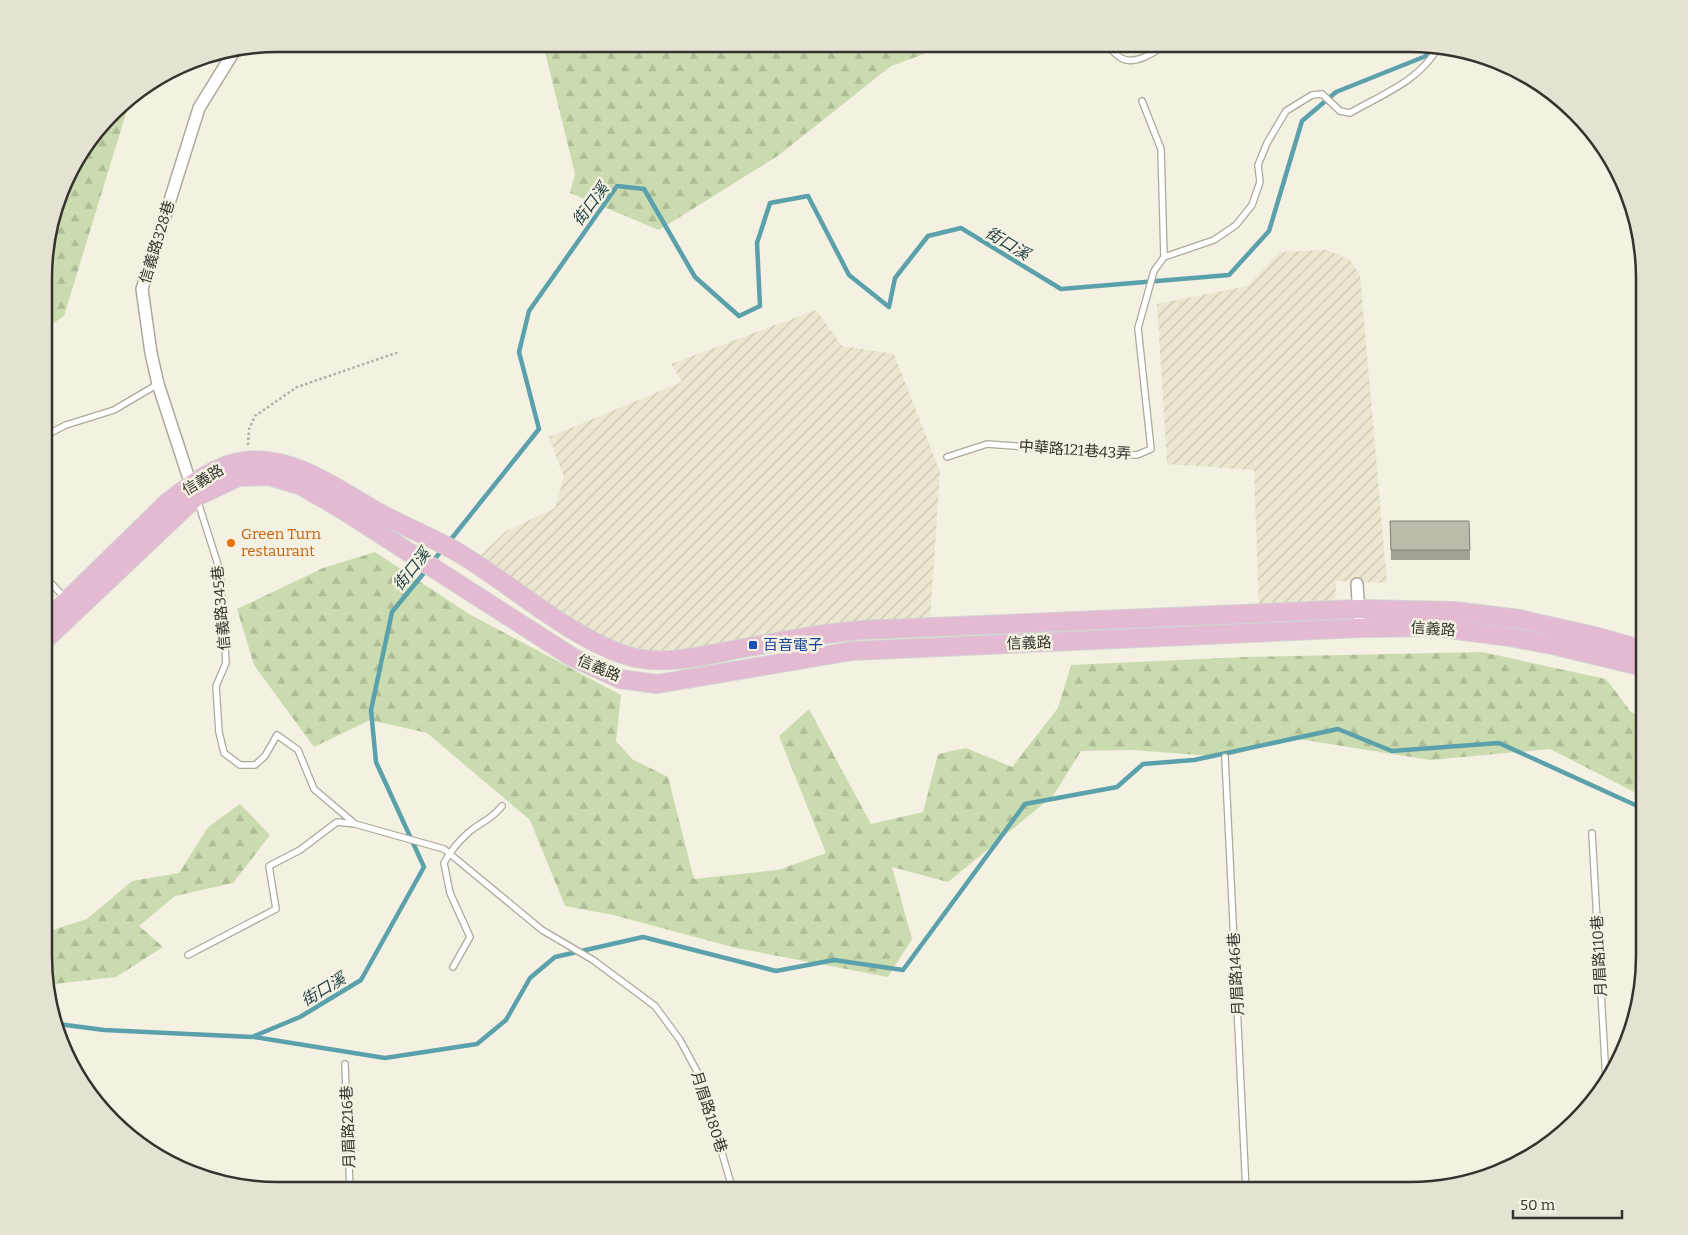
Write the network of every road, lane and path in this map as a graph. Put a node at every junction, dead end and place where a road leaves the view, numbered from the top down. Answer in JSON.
{"nodes":[{"id":1,"x":1114,"y":52,"type":"edge"},
{"id":2,"x":1155,"y":52,"type":"edge"},
{"id":3,"x":1434,"y":54,"type":"edge"},
{"id":4,"x":229,"y":58,"type":"edge"},
{"id":5,"x":1142,"y":101,"type":"dead end"},
{"id":6,"x":1164,"y":257,"type":"junction"},
{"id":7,"x":399,"y":352,"type":"dead end"},
{"id":8,"x":158,"y":384,"type":"junction"},
{"id":9,"x":52,"y":432,"type":"edge"},
{"id":10,"x":946,"y":457,"type":"dead end"},
{"id":11,"x":246,"y":460,"type":"junction"},
{"id":12,"x":193,"y":492,"type":"junction"},
{"id":13,"x":390,"y":529,"type":"junction"},
{"id":14,"x":1357,"y":584,"type":"dead end"},
{"id":15,"x":52,"y":585,"type":"edge"},
{"id":16,"x":71,"y":606,"type":"junction"},
{"id":17,"x":1358,"y":609,"type":"junction"},
{"id":18,"x":52,"y":617,"type":"edge"},
{"id":19,"x":1359,"y":628,"type":"junction"},
{"id":20,"x":52,"y":631,"type":"edge"},
{"id":21,"x":832,"y":632,"type":"junction"},
{"id":22,"x":1636,"y":648,"type":"edge"},
{"id":23,"x":825,"y":655,"type":"junction"},
{"id":24,"x":1636,"y":665,"type":"edge"},
{"id":25,"x":1225,"y":757,"type":"dead end"},
{"id":26,"x":502,"y":806,"type":"dead end"},
{"id":27,"x":354,"y":824,"type":"junction"},
{"id":28,"x":1592,"y":833,"type":"dead end"},
{"id":29,"x":449,"y":853,"type":"junction"},
{"id":30,"x":188,"y":955,"type":"dead end"},
{"id":31,"x":453,"y":968,"type":"dead end"},
{"id":32,"x":345,"y":1064,"type":"dead end"},
{"id":33,"x":1605,"y":1069,"type":"edge"},
{"id":34,"x":350,"y":1182,"type":"edge"},
{"id":35,"x":730,"y":1182,"type":"edge"},
{"id":36,"x":1246,"y":1182,"type":"edge"}],
"edges":[{"from":1,"to":2,"type":"lane"},
{"from":3,"to":6,"type":"lane"},
{"from":4,"to":8,"type":"street","name":"信義路328巷"},
{"from":5,"to":6,"type":"lane"},
{"from":6,"to":10,"type":"lane","name":"中華路121巷43弄"},
{"from":7,"to":11,"type":"path"},
{"from":8,"to":9,"type":"lane"},
{"from":8,"to":12,"type":"street","name":"信義路328巷"},
{"from":11,"to":12,"type":"main road","name":"信義路"},
{"from":11,"to":13,"type":"main road","name":"信義路"},
{"from":12,"to":13,"type":"main road","name":"信義路"},
{"from":12,"to":16,"type":"main road","name":"信義路"},
{"from":12,"to":27,"type":"lane","name":"信義路345巷"},
{"from":13,"to":21,"type":"main road","name":"信義路"},
{"from":13,"to":23,"type":"main road","name":"信義路"},
{"from":14,"to":17,"type":"street"},
{"from":15,"to":16,"type":"lane"},
{"from":16,"to":18,"type":"main road","name":"信義路"},
{"from":16,"to":20,"type":"main road","name":"信義路"},
{"from":17,"to":19,"type":"street"},
{"from":17,"to":21,"type":"main road","name":"信義路"},
{"from":17,"to":22,"type":"main road","name":"信義路"},
{"from":19,"to":23,"type":"main road","name":"信義路"},
{"from":19,"to":24,"type":"main road","name":"信義路"},
{"from":21,"to":23,"type":"main road"},
{"from":25,"to":36,"type":"lane","name":"月眉路146巷"},
{"from":26,"to":29,"type":"lane"},
{"from":27,"to":29,"type":"lane","name":"月眉路180巷"},
{"from":27,"to":30,"type":"lane"},
{"from":28,"to":33,"type":"lane","name":"月眉路110巷"},
{"from":29,"to":31,"type":"lane"},
{"from":29,"to":35,"type":"lane","name":"月眉路180巷"},
{"from":32,"to":34,"type":"lane","name":"月眉路216巷"}]}
